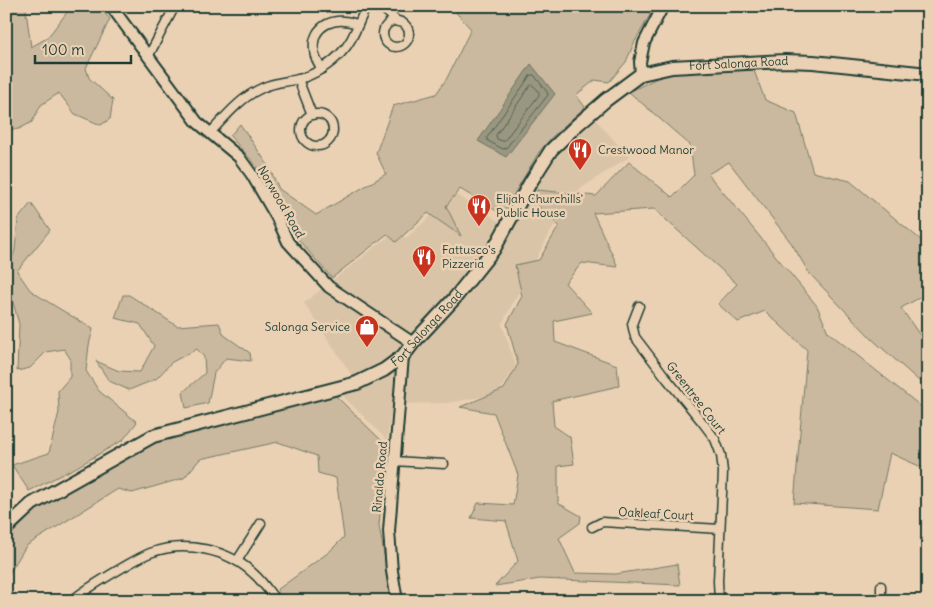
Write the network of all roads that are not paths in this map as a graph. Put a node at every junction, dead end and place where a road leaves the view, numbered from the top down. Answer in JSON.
{"nodes":[{"id":1,"x":111,"y":6,"type":"edge"},
{"id":2,"x":175,"y":6,"type":"edge"},
{"id":3,"x":367,"y":6,"type":"edge"},
{"id":4,"x":380,"y":6,"type":"edge"},
{"id":5,"x":663,"y":6,"type":"edge"},
{"id":6,"x":398,"y":22,"type":"dead end"},
{"id":7,"x":358,"y":24,"type":"junction"},
{"id":8,"x":148,"y":57,"type":"junction"},
{"id":9,"x":322,"y":69,"type":"junction"},
{"id":10,"x":641,"y":74,"type":"junction"},
{"id":11,"x":928,"y":74,"type":"edge"},
{"id":12,"x":298,"y":79,"type":"junction"},
{"id":13,"x":312,"y":115,"type":"junction"},
{"id":14,"x":210,"y":133,"type":"junction"},
{"id":15,"x":639,"y":306,"type":"dead end"},
{"id":16,"x":413,"y":343,"type":"junction"},
{"id":17,"x":403,"y":356,"type":"junction"},
{"id":18,"x":394,"y":461,"type":"junction"},
{"id":19,"x":444,"y":464,"type":"dead end"},
{"id":20,"x":261,"y":523,"type":"dead end"},
{"id":21,"x":592,"y":527,"type":"dead end"},
{"id":22,"x":6,"y":528,"type":"edge"},
{"id":23,"x":720,"y":529,"type":"junction"},
{"id":24,"x":237,"y":561,"type":"junction"},
{"id":25,"x":881,"y":586,"type":"dead end"},
{"id":26,"x":71,"y":601,"type":"edge"},
{"id":27,"x":275,"y":601,"type":"edge"},
{"id":28,"x":396,"y":601,"type":"edge"},
{"id":29,"x":719,"y":601,"type":"edge"},
{"id":30,"x":881,"y":601,"type":"edge"}],
"edges":[{"from":1,"to":8,"type":"street","name":"Norwood Road"},
{"from":2,"to":8,"type":"street"},
{"from":3,"to":7,"type":"street"},
{"from":4,"to":6,"type":"street"},
{"from":5,"to":10,"type":"street"},
{"from":7,"to":9,"type":"street"},
{"from":7,"to":9,"type":"street"},
{"from":8,"to":14,"type":"street","name":"Norwood Road"},
{"from":9,"to":12,"type":"street"},
{"from":10,"to":11,"type":"main road","name":"Fort Salonga Road"},
{"from":10,"to":16,"type":"main road","name":"Fort Salonga Road"},
{"from":12,"to":13,"type":"street"},
{"from":12,"to":14,"type":"street"},
{"from":13,"to":13,"type":"street"},
{"from":14,"to":16,"type":"street","name":"Norwood Road"},
{"from":15,"to":23,"type":"street","name":"Greentree Court"},
{"from":16,"to":17,"type":"main road","name":"Fort Salonga Road"},
{"from":17,"to":18,"type":"street","name":"Rinaldo Road"},
{"from":17,"to":22,"type":"main road","name":"Fort Salonga Road"},
{"from":18,"to":19,"type":"street"},
{"from":18,"to":28,"type":"street","name":"Rinaldo Road"},
{"from":20,"to":24,"type":"street"},
{"from":21,"to":23,"type":"street","name":"Oakleaf Court"},
{"from":23,"to":29,"type":"street","name":"Greentree Court"},
{"from":24,"to":26,"type":"street"},
{"from":24,"to":27,"type":"street"},
{"from":25,"to":30,"type":"street"}]}
